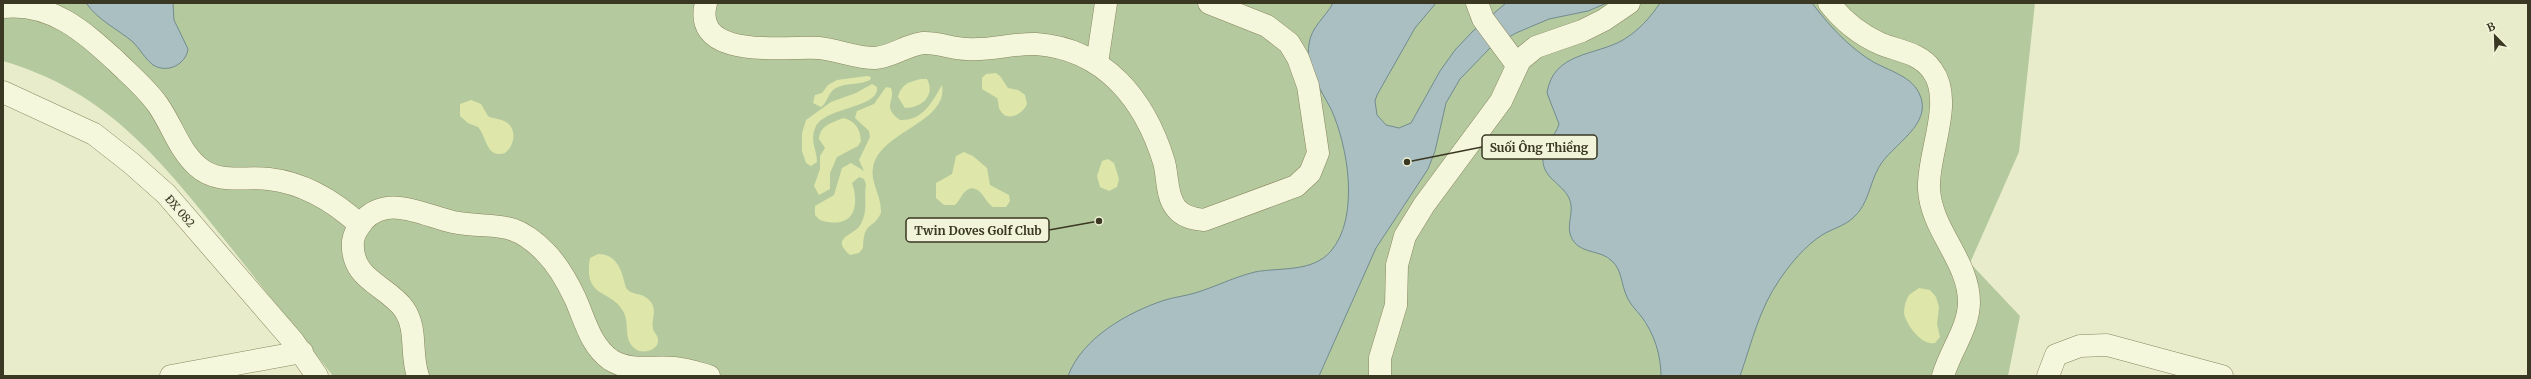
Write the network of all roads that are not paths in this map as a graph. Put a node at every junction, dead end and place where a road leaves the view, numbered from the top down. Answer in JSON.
{"nodes":[{"id":1,"x":706,"y":3,"type":"edge"},
{"id":2,"x":1106,"y":3,"type":"edge"},
{"id":3,"x":1209,"y":3,"type":"edge"},
{"id":4,"x":1629,"y":3,"type":"edge"},
{"id":5,"x":1829,"y":3,"type":"edge"},
{"id":6,"x":3,"y":7,"type":"edge"},
{"id":7,"x":1480,"y":11,"type":"edge"},
{"id":8,"x":1097,"y":63,"type":"junction"},
{"id":9,"x":1517,"y":65,"type":"junction"},
{"id":10,"x":3,"y":92,"type":"edge"},
{"id":11,"x":360,"y":225,"type":"junction"},
{"id":12,"x":302,"y":352,"type":"junction"},
{"id":13,"x":172,"y":376,"type":"edge"},
{"id":14,"x":317,"y":376,"type":"edge"},
{"id":15,"x":418,"y":376,"type":"edge"},
{"id":16,"x":709,"y":376,"type":"edge"},
{"id":17,"x":1380,"y":376,"type":"edge"},
{"id":18,"x":1943,"y":376,"type":"edge"},
{"id":19,"x":2048,"y":376,"type":"edge"},
{"id":20,"x":2222,"y":376,"type":"edge"}],
"edges":[{"from":1,"to":8,"type":"street"},
{"from":2,"to":8,"type":"street"},
{"from":3,"to":8,"type":"street"},
{"from":4,"to":9,"type":"street"},
{"from":5,"to":18,"type":"street"},
{"from":6,"to":11,"type":"street"},
{"from":7,"to":9,"type":"street"},
{"from":9,"to":17,"type":"street"},
{"from":10,"to":12,"type":"street","name":"ĐX 082"},
{"from":11,"to":15,"type":"street"},
{"from":11,"to":16,"type":"street"},
{"from":12,"to":13,"type":"street"},
{"from":12,"to":14,"type":"street","name":"ĐX 082"},
{"from":19,"to":20,"type":"street"}]}
